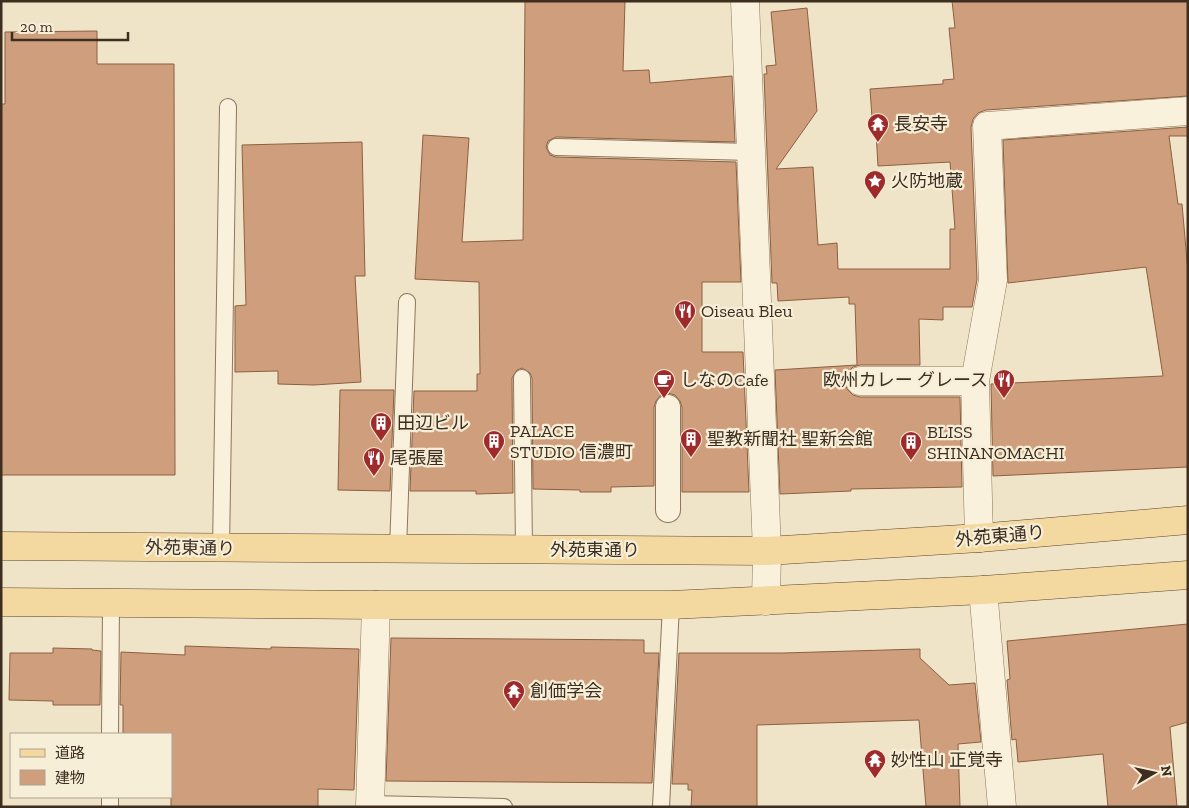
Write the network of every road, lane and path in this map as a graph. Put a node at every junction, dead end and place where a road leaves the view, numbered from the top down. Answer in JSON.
{"nodes":[{"id":1,"x":745,"y":1,"type":"edge"},
{"id":2,"x":228,"y":107,"type":"dead end"},
{"id":3,"x":1188,"y":111,"type":"edge"},
{"id":4,"x":556,"y":148,"type":"dead end"},
{"id":5,"x":751,"y":152,"type":"junction"},
{"id":6,"x":407,"y":302,"type":"dead end"},
{"id":7,"x":522,"y":378,"type":"dead end"},
{"id":8,"x":975,"y":380,"type":"junction"},
{"id":9,"x":860,"y":381,"type":"dead end"},
{"id":10,"x":668,"y":407,"type":"dead end"},
{"id":11,"x":668,"y":510,"type":"dead end"},
{"id":12,"x":1188,"y":520,"type":"edge"},
{"id":13,"x":980,"y":538,"type":"junction"},
{"id":14,"x":1,"y":546,"type":"edge"},
{"id":15,"x":221,"y":549,"type":"junction"},
{"id":16,"x":398,"y":549,"type":"junction"},
{"id":17,"x":524,"y":550,"type":"junction"},
{"id":18,"x":767,"y":551,"type":"junction"},
{"id":19,"x":1188,"y":575,"type":"edge"},
{"id":20,"x":983,"y":590,"type":"junction"},
{"id":21,"x":766,"y":601,"type":"junction"},
{"id":22,"x":1,"y":602,"type":"edge"},
{"id":23,"x":112,"y":602,"type":"junction"},
{"id":24,"x":671,"y":604,"type":"junction"},
{"id":25,"x":376,"y":605,"type":"junction"},
{"id":26,"x":110,"y":733,"type":"edge"},
{"id":27,"x":370,"y":805,"type":"edge"},
{"id":28,"x":504,"y":807,"type":"edge"},
{"id":29,"x":662,"y":807,"type":"edge"},
{"id":30,"x":1002,"y":807,"type":"edge"}],
"edges":[{"from":1,"to":5,"type":"street"},
{"from":2,"to":15,"type":"lane"},
{"from":3,"to":8,"type":"street"},
{"from":4,"to":5,"type":"lane"},
{"from":5,"to":18,"type":"street"},
{"from":6,"to":16,"type":"lane"},
{"from":7,"to":17,"type":"lane"},
{"from":8,"to":9,"type":"street"},
{"from":8,"to":13,"type":"street"},
{"from":10,"to":11,"type":"street"},
{"from":12,"to":13,"type":"main road","name":"外苑東通り"},
{"from":13,"to":18,"type":"main road","name":"外苑東通り"},
{"from":14,"to":15,"type":"main road","name":"外苑東通り"},
{"from":15,"to":16,"type":"main road","name":"外苑東通り"},
{"from":16,"to":17,"type":"main road","name":"外苑東通り"},
{"from":17,"to":18,"type":"main road","name":"外苑東通り"},
{"from":18,"to":21,"type":"street"},
{"from":19,"to":20,"type":"main road"},
{"from":20,"to":21,"type":"main road"},
{"from":20,"to":30,"type":"street"},
{"from":21,"to":24,"type":"main road"},
{"from":22,"to":23,"type":"main road"},
{"from":23,"to":25,"type":"main road"},
{"from":23,"to":26,"type":"lane"},
{"from":24,"to":25,"type":"main road"},
{"from":24,"to":29,"type":"lane"},
{"from":25,"to":27,"type":"street"},
{"from":27,"to":28,"type":"lane"}]}
